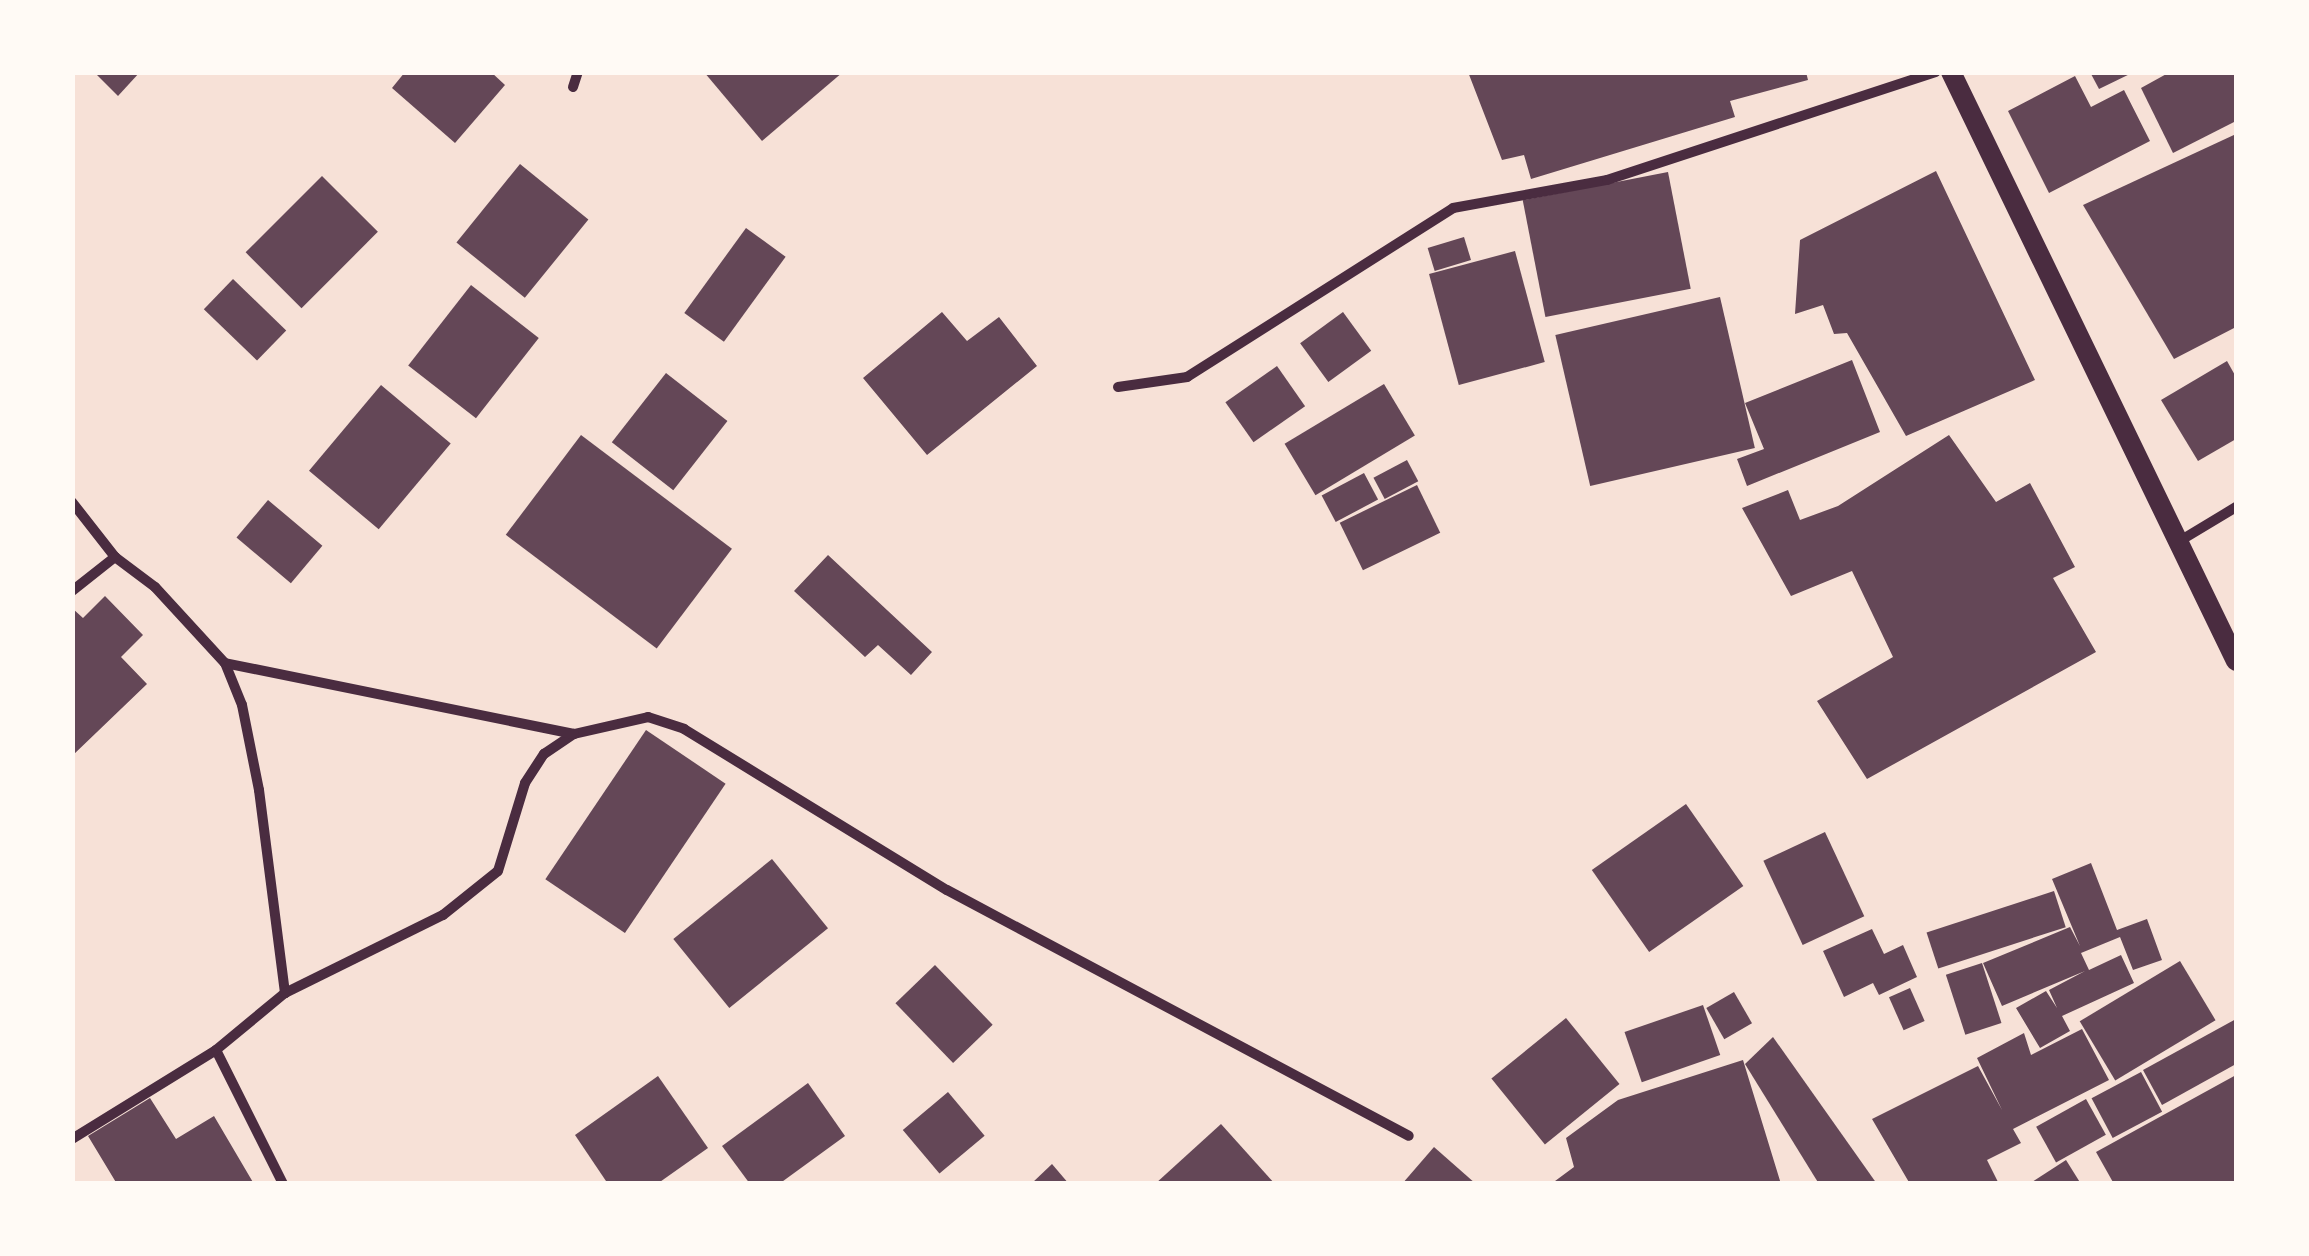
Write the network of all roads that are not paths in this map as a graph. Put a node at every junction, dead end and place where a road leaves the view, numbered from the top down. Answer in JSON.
{"nodes":[{"id":1,"x":578,"y":72,"type":"edge"},
{"id":2,"x":1936,"y":72,"type":"edge"},
{"id":3,"x":1951,"y":72,"type":"edge"},
{"id":4,"x":573,"y":87,"type":"dead end"},
{"id":5,"x":1118,"y":387,"type":"dead end"},
{"id":6,"x":72,"y":502,"type":"edge"},
{"id":7,"x":2236,"y":507,"type":"edge"},
{"id":8,"x":2178,"y":542,"type":"junction"},
{"id":9,"x":115,"y":557,"type":"junction"},
{"id":10,"x":72,"y":590,"type":"edge"},
{"id":11,"x":2236,"y":661,"type":"edge"},
{"id":12,"x":224,"y":663,"type":"junction"},
{"id":13,"x":574,"y":734,"type":"junction"},
{"id":14,"x":284,"y":994,"type":"junction"},
{"id":15,"x":216,"y":1050,"type":"junction"},
{"id":16,"x":1409,"y":1136,"type":"dead end"},
{"id":17,"x":72,"y":1140,"type":"edge"},
{"id":18,"x":283,"y":1184,"type":"edge"}],
"edges":[{"from":1,"to":4,"type":"street"},
{"from":2,"to":5,"type":"street"},
{"from":3,"to":8,"type":"main road"},
{"from":6,"to":9,"type":"street"},
{"from":7,"to":8,"type":"street"},
{"from":8,"to":11,"type":"main road"},
{"from":9,"to":10,"type":"street"},
{"from":9,"to":12,"type":"street"},
{"from":12,"to":13,"type":"street"},
{"from":12,"to":14,"type":"street"},
{"from":13,"to":14,"type":"street"},
{"from":13,"to":16,"type":"street"},
{"from":14,"to":15,"type":"street"},
{"from":15,"to":17,"type":"street"},
{"from":15,"to":18,"type":"street"}]}
